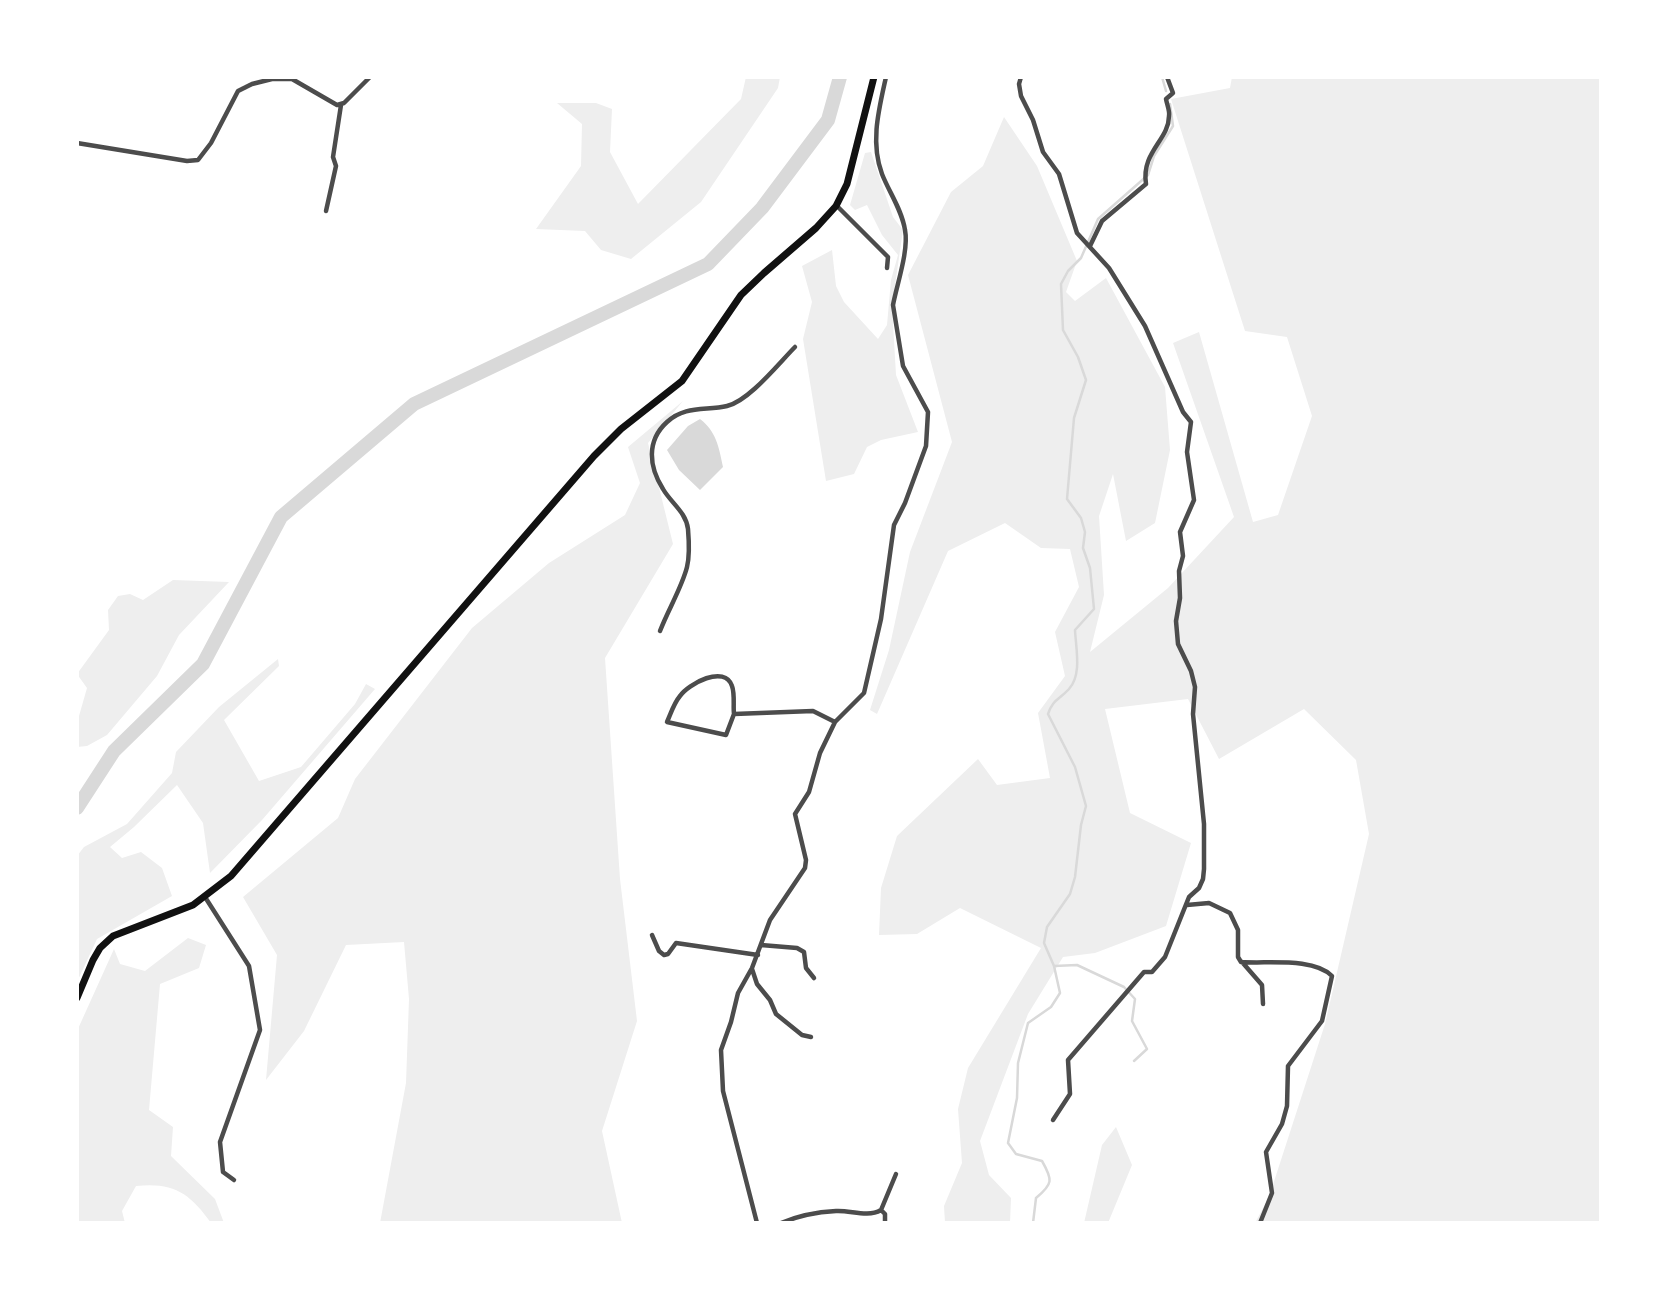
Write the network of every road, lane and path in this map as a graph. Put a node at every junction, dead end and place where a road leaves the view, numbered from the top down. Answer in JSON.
{"nodes":[{"id":1,"x":370,"y":77,"type":"edge"},
{"id":2,"x":874,"y":77,"type":"edge"},
{"id":3,"x":886,"y":77,"type":"edge"},
{"id":4,"x":1021,"y":77,"type":"edge"},
{"id":5,"x":1167,"y":77,"type":"edge"},
{"id":6,"x":341,"y":105,"type":"junction"},
{"id":7,"x":77,"y":143,"type":"edge"},
{"id":8,"x":836,"y":206,"type":"junction"},
{"id":9,"x":326,"y":211,"type":"dead end"},
{"id":10,"x":1090,"y":246,"type":"junction"},
{"id":11,"x":887,"y":268,"type":"dead end"},
{"id":12,"x":795,"y":346,"type":"dead end"},
{"id":13,"x":660,"y":631,"type":"dead end"},
{"id":14,"x":734,"y":714,"type":"junction"},
{"id":15,"x":835,"y":722,"type":"junction"},
{"id":16,"x":205,"y":897,"type":"junction"},
{"id":17,"x":1187,"y":905,"type":"junction"},
{"id":18,"x":652,"y":935,"type":"dead end"},
{"id":19,"x":761,"y":945,"type":"junction"},
{"id":20,"x":758,"y":955,"type":"junction"},
{"id":21,"x":1241,"y":962,"type":"junction"},
{"id":22,"x":752,"y":968,"type":"junction"},
{"id":23,"x":814,"y":978,"type":"dead end"},
{"id":24,"x":77,"y":998,"type":"edge"},
{"id":25,"x":1263,"y":1004,"type":"dead end"},
{"id":26,"x":811,"y":1037,"type":"dead end"},
{"id":27,"x":1053,"y":1121,"type":"dead end"},
{"id":28,"x":896,"y":1174,"type":"dead end"},
{"id":29,"x":234,"y":1180,"type":"dead end"},
{"id":30,"x":881,"y":1210,"type":"junction"},
{"id":31,"x":758,"y":1223,"type":"edge"},
{"id":32,"x":781,"y":1223,"type":"edge"},
{"id":33,"x":884,"y":1223,"type":"edge"},
{"id":34,"x":1260,"y":1223,"type":"edge"}],
"edges":[{"from":1,"to":6,"type":"street"},
{"from":2,"to":8,"type":"main road"},
{"from":3,"to":15,"type":"street"},
{"from":4,"to":10,"type":"street"},
{"from":5,"to":10,"type":"street"},
{"from":6,"to":7,"type":"street"},
{"from":6,"to":9,"type":"street"},
{"from":8,"to":11,"type":"street"},
{"from":8,"to":16,"type":"main road"},
{"from":10,"to":17,"type":"street"},
{"from":12,"to":13,"type":"street"},
{"from":14,"to":14,"type":"street"},
{"from":14,"to":15,"type":"street"},
{"from":15,"to":19,"type":"street"},
{"from":16,"to":24,"type":"main road"},
{"from":16,"to":29,"type":"street"},
{"from":17,"to":21,"type":"street"},
{"from":17,"to":27,"type":"street"},
{"from":18,"to":20,"type":"street"},
{"from":19,"to":20,"type":"street"},
{"from":19,"to":23,"type":"street"},
{"from":20,"to":22,"type":"street"},
{"from":21,"to":25,"type":"street"},
{"from":21,"to":34,"type":"street"},
{"from":22,"to":26,"type":"street"},
{"from":22,"to":31,"type":"street"},
{"from":28,"to":30,"type":"street"},
{"from":30,"to":32,"type":"street"},
{"from":30,"to":33,"type":"street"}]}
